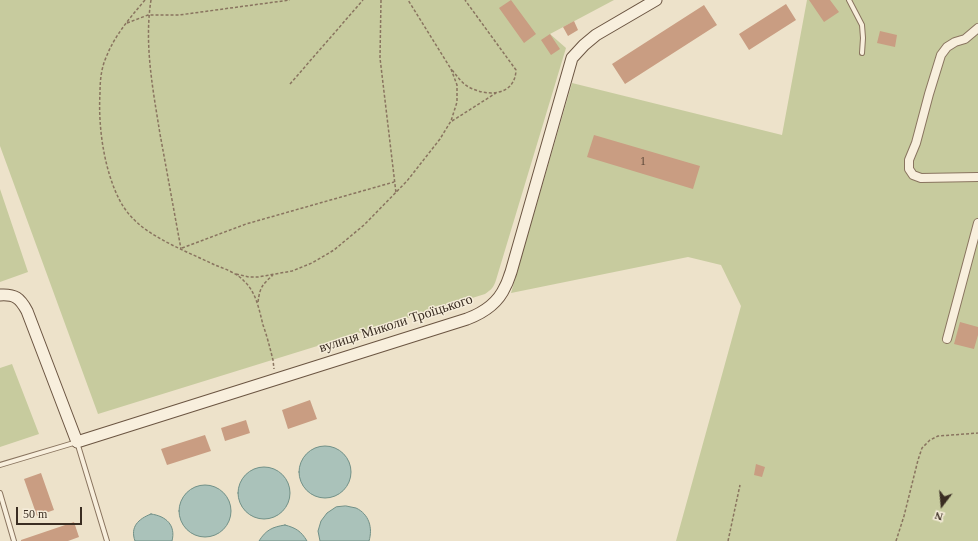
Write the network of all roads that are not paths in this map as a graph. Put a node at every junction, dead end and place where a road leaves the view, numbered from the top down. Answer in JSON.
{"nodes":[{"id":1,"x":656,"y":0,"type":"edge"},
{"id":2,"x":849,"y":0,"type":"edge"},
{"id":3,"x":978,"y":28,"type":"edge"},
{"id":4,"x":862,"y":53,"type":"dead end"},
{"id":5,"x":978,"y":177,"type":"edge"},
{"id":6,"x":978,"y":223,"type":"edge"},
{"id":7,"x":0,"y":295,"type":"edge"},
{"id":8,"x":947,"y":339,"type":"dead end"},
{"id":9,"x":76,"y":442,"type":"junction"},
{"id":10,"x":0,"y":465,"type":"edge"},
{"id":11,"x":0,"y":493,"type":"edge"},
{"id":12,"x":14,"y":541,"type":"edge"},
{"id":13,"x":107,"y":541,"type":"edge"}],
"edges":[{"from":1,"to":9,"type":"street","name":"вулиця Миколи Троїцького"},
{"from":2,"to":4,"type":"lane"},
{"from":3,"to":5,"type":"street"},
{"from":6,"to":8,"type":"street"},
{"from":7,"to":9,"type":"street"},
{"from":9,"to":10,"type":"lane"},
{"from":9,"to":13,"type":"lane"},
{"from":11,"to":12,"type":"lane"}]}
